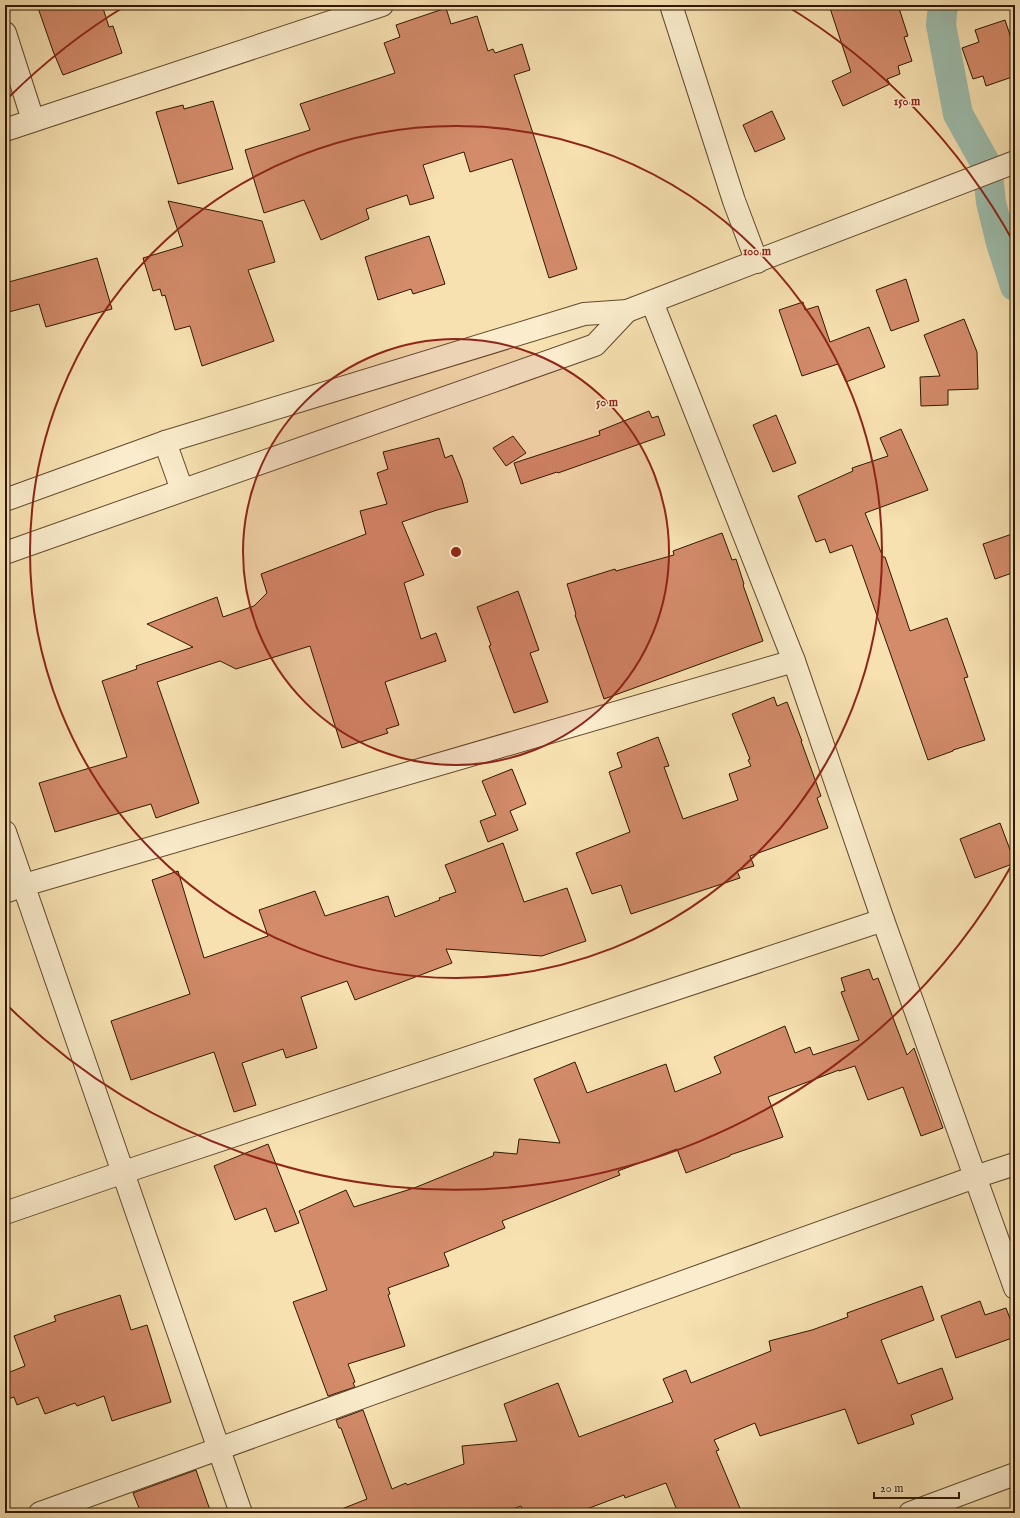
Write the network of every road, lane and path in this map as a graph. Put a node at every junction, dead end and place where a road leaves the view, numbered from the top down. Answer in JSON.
{"nodes":[{"id":1,"x":382,"y":5,"type":"edge"},
{"id":2,"x":671,"y":5,"type":"edge"},
{"id":3,"x":5,"y":33,"type":"edge"},
{"id":4,"x":33,"y":120,"type":"junction"},
{"id":5,"x":5,"y":130,"type":"edge"},
{"id":6,"x":1015,"y":162,"type":"edge"},
{"id":7,"x":757,"y":262,"type":"junction"},
{"id":8,"x":652,"y":302,"type":"junction"},
{"id":9,"x":627,"y":312,"type":"junction"},
{"id":10,"x":165,"y":442,"type":"junction"},
{"id":11,"x":182,"y":490,"type":"junction"},
{"id":12,"x":5,"y":500,"type":"edge"},
{"id":13,"x":5,"y":553,"type":"edge"},
{"id":14,"x":794,"y":661,"type":"junction"},
{"id":15,"x":5,"y":832,"type":"edge"},
{"id":16,"x":14,"y":888,"type":"edge"},
{"id":17,"x":883,"y":920,"type":"junction"},
{"id":18,"x":1015,"y":1164,"type":"edge"},
{"id":19,"x":124,"y":1172,"type":"junction"},
{"id":20,"x":975,"y":1176,"type":"junction"},
{"id":21,"x":5,"y":1213,"type":"edge"},
{"id":22,"x":1015,"y":1288,"type":"edge"},
{"id":23,"x":219,"y":1449,"type":"junction"},
{"id":24,"x":1015,"y":1474,"type":"edge"},
{"id":25,"x":40,"y":1513,"type":"edge"},
{"id":26,"x":241,"y":1513,"type":"edge"},
{"id":27,"x":910,"y":1513,"type":"edge"}],
"edges":[{"from":1,"to":4,"type":"street"},
{"from":2,"to":7,"type":"street"},
{"from":3,"to":4,"type":"street"},
{"from":4,"to":5,"type":"street"},
{"from":6,"to":7,"type":"street"},
{"from":7,"to":8,"type":"street"},
{"from":8,"to":9,"type":"street"},
{"from":8,"to":14,"type":"street"},
{"from":9,"to":10,"type":"street"},
{"from":9,"to":11,"type":"street"},
{"from":10,"to":11,"type":"street"},
{"from":10,"to":12,"type":"street"},
{"from":11,"to":13,"type":"street"},
{"from":14,"to":16,"type":"street"},
{"from":14,"to":17,"type":"street"},
{"from":15,"to":16,"type":"street"},
{"from":16,"to":19,"type":"street"},
{"from":17,"to":19,"type":"street"},
{"from":17,"to":20,"type":"street"},
{"from":18,"to":20,"type":"street"},
{"from":19,"to":21,"type":"street"},
{"from":19,"to":23,"type":"street"},
{"from":20,"to":22,"type":"street"},
{"from":20,"to":23,"type":"street"},
{"from":23,"to":25,"type":"street"},
{"from":23,"to":26,"type":"street"},
{"from":24,"to":27,"type":"street"}]}
